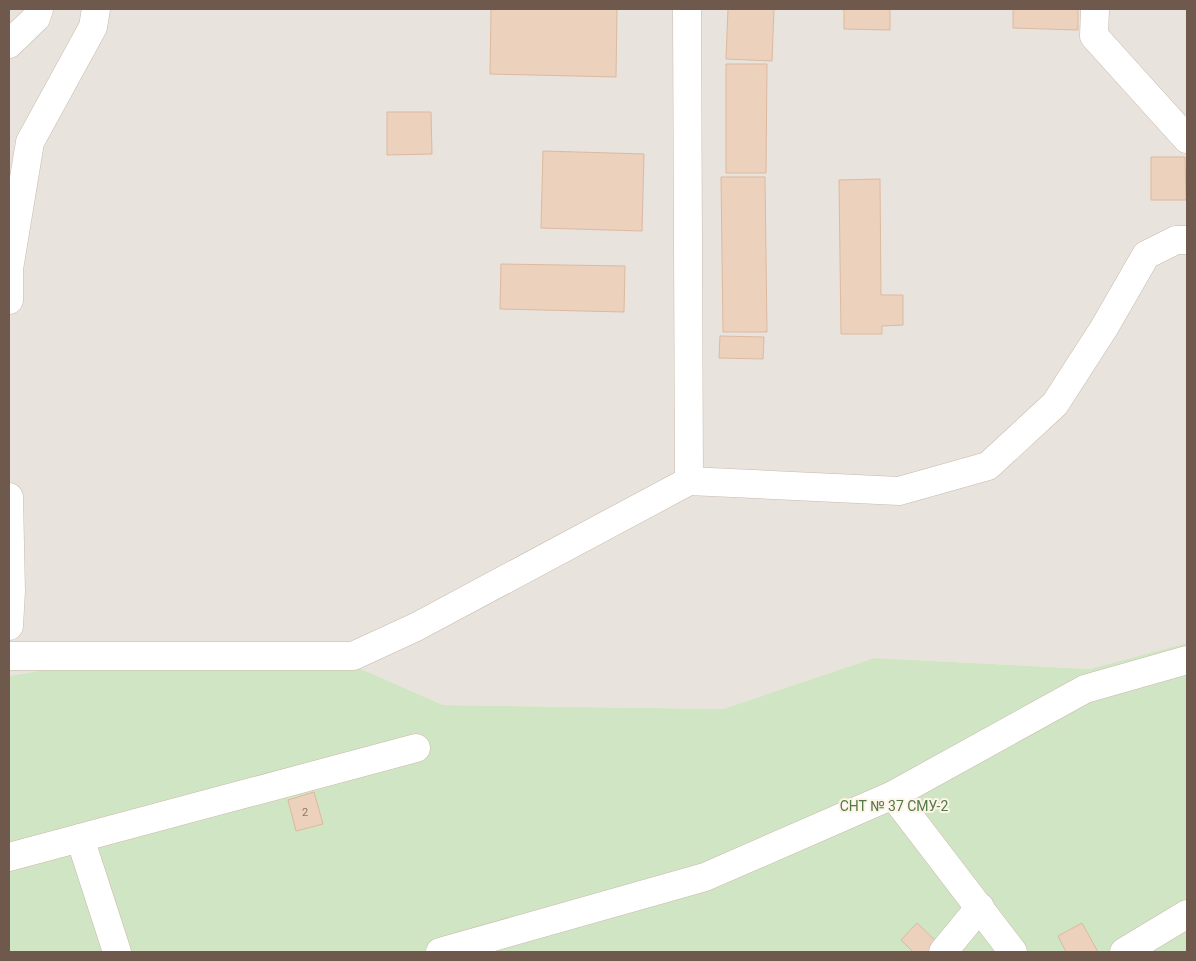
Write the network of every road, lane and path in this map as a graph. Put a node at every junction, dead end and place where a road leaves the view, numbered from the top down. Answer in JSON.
{"nodes":[{"id":1,"x":39,"y":9,"type":"edge"},
{"id":2,"x":96,"y":9,"type":"edge"},
{"id":3,"x":687,"y":9,"type":"edge"},
{"id":4,"x":1096,"y":9,"type":"edge"},
{"id":5,"x":9,"y":44,"type":"edge"},
{"id":6,"x":1187,"y":138,"type":"edge"},
{"id":7,"x":1187,"y":240,"type":"edge"},
{"id":8,"x":9,"y":300,"type":"edge"},
{"id":9,"x":689,"y":481,"type":"junction"},
{"id":10,"x":9,"y":497,"type":"edge"},
{"id":11,"x":9,"y":626,"type":"edge"},
{"id":12,"x":9,"y":656,"type":"edge"},
{"id":13,"x":1187,"y":660,"type":"edge"},
{"id":14,"x":416,"y":748,"type":"dead end"},
{"id":15,"x":892,"y":795,"type":"junction"},
{"id":16,"x":80,"y":838,"type":"junction"},
{"id":17,"x":9,"y":857,"type":"edge"},
{"id":18,"x":980,"y":907,"type":"junction"},
{"id":19,"x":1187,"y":914,"type":"edge"},
{"id":20,"x":117,"y":952,"type":"edge"},
{"id":21,"x":440,"y":952,"type":"edge"},
{"id":22,"x":943,"y":952,"type":"edge"},
{"id":23,"x":1013,"y":952,"type":"edge"},
{"id":24,"x":1124,"y":952,"type":"edge"}],
"edges":[{"from":1,"to":5,"type":"lane"},
{"from":2,"to":8,"type":"lane"},
{"from":3,"to":9,"type":"lane"},
{"from":4,"to":6,"type":"lane"},
{"from":7,"to":9,"type":"lane"},
{"from":9,"to":12,"type":"lane"},
{"from":10,"to":11,"type":"lane"},
{"from":13,"to":15,"type":"lane"},
{"from":14,"to":16,"type":"lane"},
{"from":15,"to":18,"type":"lane"},
{"from":15,"to":21,"type":"lane"},
{"from":16,"to":17,"type":"lane"},
{"from":16,"to":20,"type":"lane"},
{"from":18,"to":22,"type":"lane"},
{"from":18,"to":23,"type":"lane"},
{"from":19,"to":24,"type":"lane"}]}
